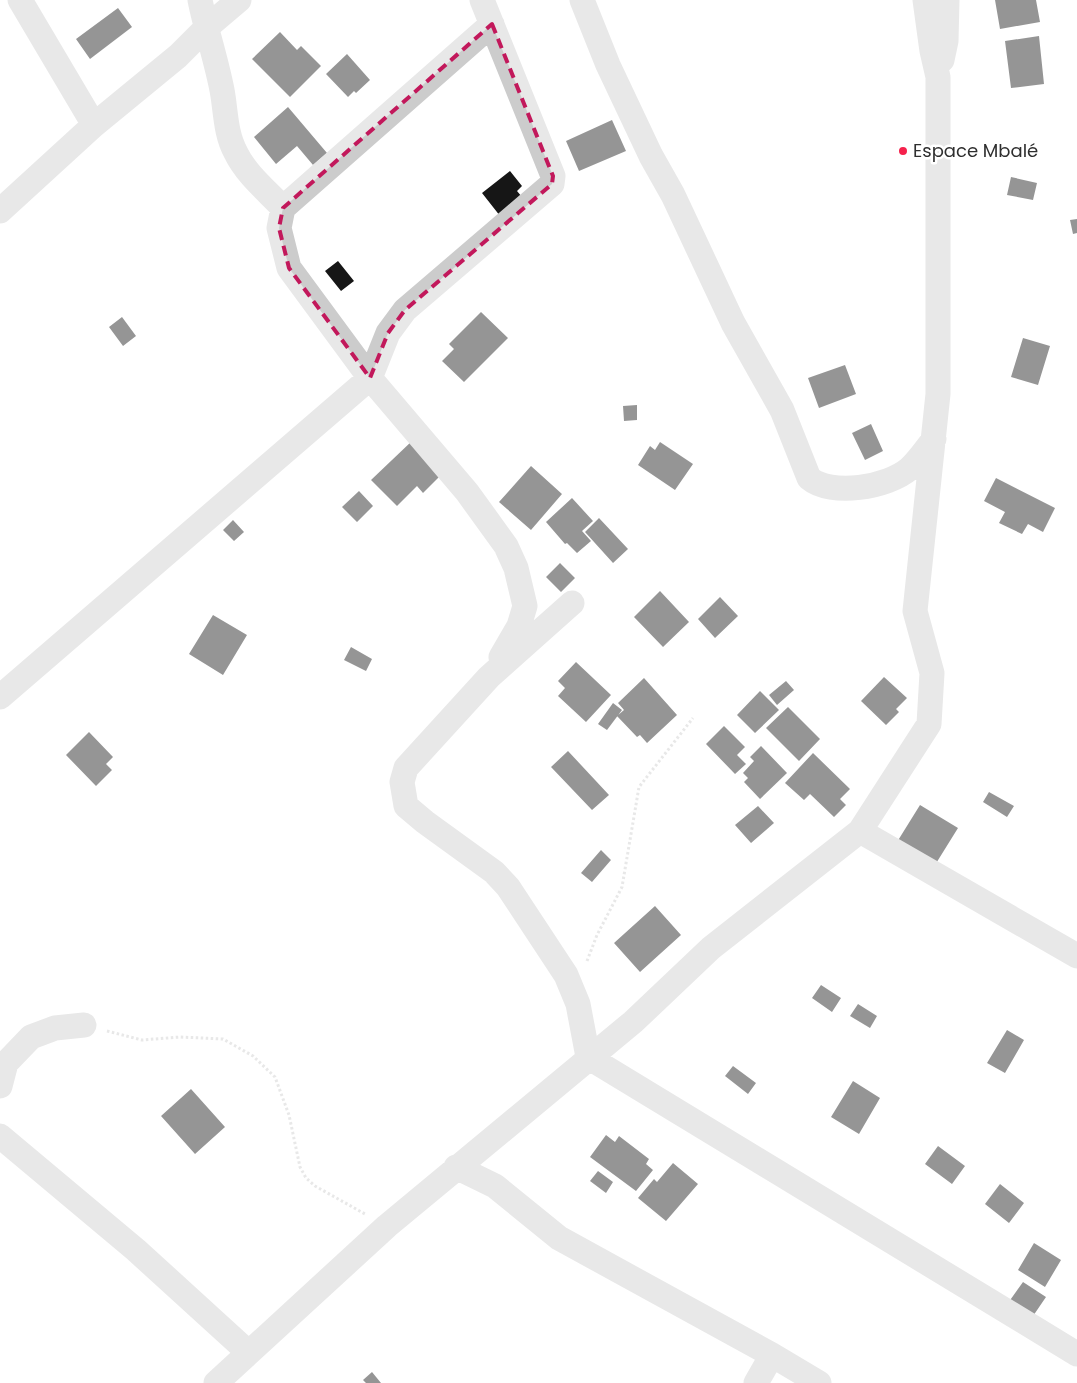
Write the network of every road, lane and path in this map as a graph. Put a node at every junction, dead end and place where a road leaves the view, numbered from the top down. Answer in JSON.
{"nodes":[{"id":1,"x":20,"y":0,"type":"edge"},
{"id":2,"x":200,"y":0,"type":"edge"},
{"id":3,"x":239,"y":0,"type":"edge"},
{"id":4,"x":482,"y":0,"type":"edge"},
{"id":5,"x":582,"y":0,"type":"edge"},
{"id":6,"x":925,"y":0,"type":"edge"},
{"id":7,"x":947,"y":0,"type":"edge"},
{"id":8,"x":492,"y":24,"type":"junction"},
{"id":9,"x":206,"y":28,"type":"junction"},
{"id":10,"x":938,"y":78,"type":"junction"},
{"id":11,"x":94,"y":125,"type":"junction"},
{"id":12,"x":283,"y":208,"type":"junction"},
{"id":13,"x":0,"y":211,"type":"edge"},
{"id":14,"x":370,"y":378,"type":"junction"},
{"id":15,"x":934,"y":439,"type":"junction"},
{"id":16,"x":572,"y":603,"type":"dead end"},
{"id":17,"x":489,"y":677,"type":"junction"},
{"id":18,"x":0,"y":697,"type":"edge"},
{"id":19,"x":693,"y":718,"type":"dead end"},
{"id":20,"x":860,"y":831,"type":"junction"},
{"id":21,"x":1077,"y":956,"type":"edge"},
{"id":22,"x":587,"y":966,"type":"dead end"},
{"id":23,"x":84,"y":1025,"type":"joint"},
{"id":24,"x":588,"y":1057,"type":"junction"},
{"id":25,"x":0,"y":1086,"type":"edge"},
{"id":26,"x":0,"y":1136,"type":"edge"},
{"id":27,"x":456,"y":1167,"type":"junction"},
{"id":28,"x":387,"y":1226,"type":"junction"},
{"id":29,"x":248,"y":1352,"type":"junction"},
{"id":30,"x":1077,"y":1354,"type":"edge"},
{"id":31,"x":772,"y":1355,"type":"junction"},
{"id":32,"x":216,"y":1383,"type":"edge"},
{"id":33,"x":756,"y":1383,"type":"edge"},
{"id":34,"x":819,"y":1383,"type":"edge"}],
"edges":[{"from":1,"to":11,"type":"street"},
{"from":2,"to":9,"type":"street"},
{"from":3,"to":9,"type":"street"},
{"from":4,"to":8,"type":"street"},
{"from":5,"to":15,"type":"street"},
{"from":6,"to":10,"type":"street"},
{"from":7,"to":10,"type":"street"},
{"from":8,"to":12,"type":"street"},
{"from":8,"to":14,"type":"street"},
{"from":9,"to":11,"type":"street"},
{"from":9,"to":12,"type":"street"},
{"from":10,"to":15,"type":"street"},
{"from":11,"to":13,"type":"street"},
{"from":12,"to":14,"type":"street"},
{"from":14,"to":17,"type":"street"},
{"from":14,"to":18,"type":"street"},
{"from":15,"to":20,"type":"street"},
{"from":16,"to":17,"type":"street"},
{"from":17,"to":24,"type":"street"},
{"from":19,"to":22,"type":"path"},
{"from":20,"to":21,"type":"street"},
{"from":20,"to":24,"type":"street"},
{"from":23,"to":25,"type":"street"},
{"from":23,"to":28,"type":"path"},
{"from":24,"to":27,"type":"street"},
{"from":24,"to":30,"type":"street"},
{"from":26,"to":29,"type":"street"},
{"from":27,"to":28,"type":"street"},
{"from":27,"to":31,"type":"street"},
{"from":28,"to":29,"type":"street"},
{"from":29,"to":32,"type":"street"},
{"from":31,"to":33,"type":"street"},
{"from":31,"to":34,"type":"street"}]}
